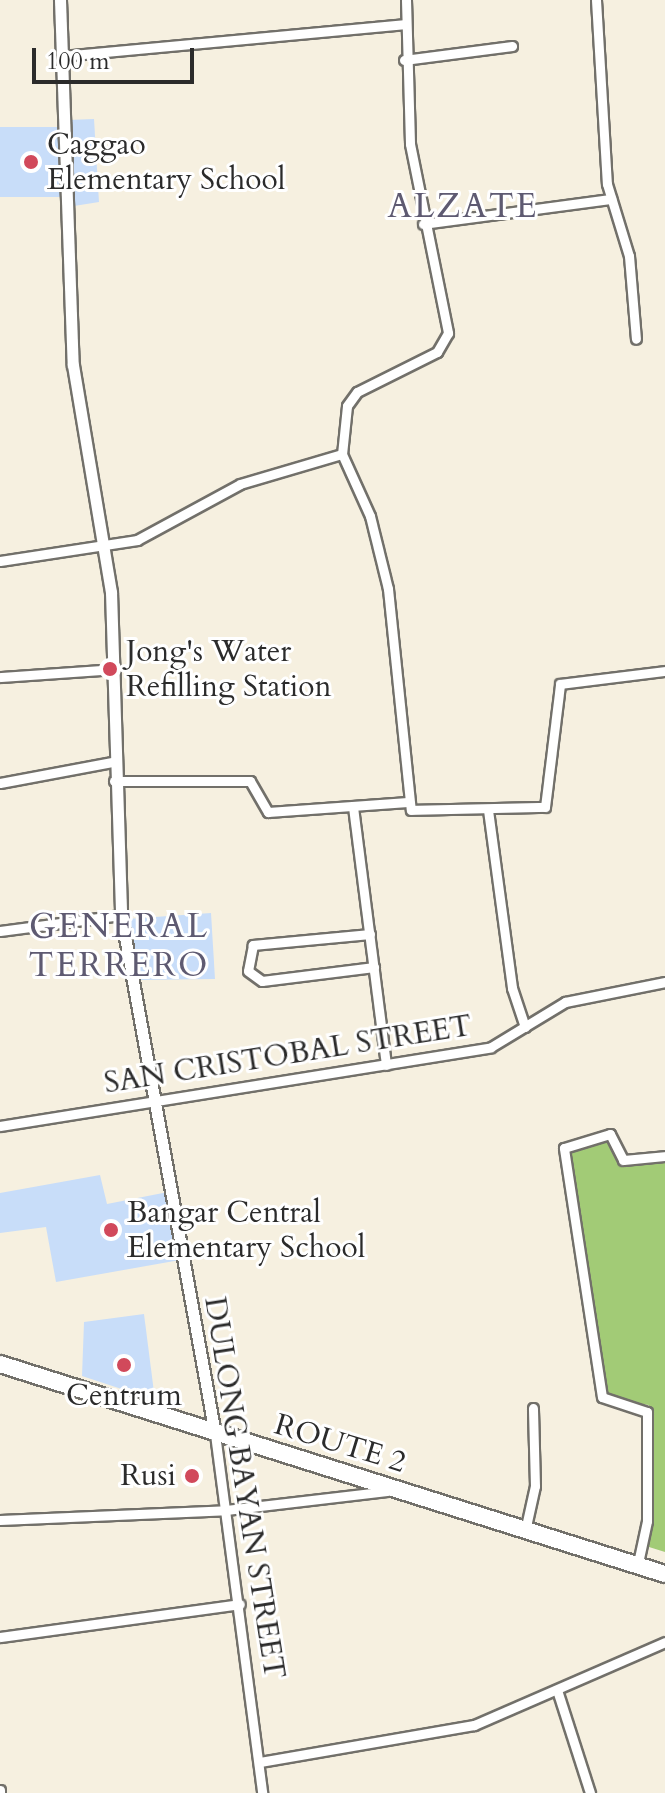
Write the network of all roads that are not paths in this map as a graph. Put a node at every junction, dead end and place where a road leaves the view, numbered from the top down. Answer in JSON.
{"nodes":[{"id":1,"x":60,"y":0,"type":"edge"},
{"id":2,"x":406,"y":0,"type":"edge"},
{"id":3,"x":596,"y":0,"type":"edge"},
{"id":4,"x":404,"y":24,"type":"junction"},
{"id":5,"x":512,"y":46,"type":"dead end"},
{"id":6,"x":62,"y":56,"type":"junction"},
{"id":7,"x":404,"y":60,"type":"junction"},
{"id":8,"x":611,"y":199,"type":"junction"},
{"id":9,"x":423,"y":224,"type":"junction"},
{"id":10,"x":636,"y":339,"type":"dead end"},
{"id":11,"x":342,"y":454,"type":"junction"},
{"id":12,"x":108,"y":546,"type":"junction"},
{"id":13,"x":0,"y":561,"type":"edge"},
{"id":14,"x":115,"y":669,"type":"junction"},
{"id":15,"x":665,"y":671,"type":"edge"},
{"id":16,"x":0,"y":677,"type":"edge"},
{"id":17,"x":112,"y":762,"type":"junction"},
{"id":18,"x":114,"y":781,"type":"junction"},
{"id":19,"x":0,"y":783,"type":"edge"},
{"id":20,"x":408,"y":802,"type":"junction"},
{"id":21,"x":353,"y":807,"type":"junction"},
{"id":22,"x":488,"y":810,"type":"junction"},
{"id":23,"x":121,"y":915,"type":"junction"},
{"id":24,"x":0,"y":931,"type":"edge"},
{"id":25,"x":370,"y":934,"type":"junction"},
{"id":26,"x":374,"y":967,"type":"junction"},
{"id":27,"x":665,"y":982,"type":"edge"},
{"id":28,"x":525,"y":1027,"type":"junction"},
{"id":29,"x":386,"y":1065,"type":"junction"},
{"id":30,"x":155,"y":1098,"type":"junction"},
{"id":31,"x":0,"y":1126,"type":"edge"},
{"id":32,"x":665,"y":1156,"type":"edge"},
{"id":33,"x":0,"y":1364,"type":"edge"},
{"id":34,"x":533,"y":1408,"type":"dead end"},
{"id":35,"x":215,"y":1434,"type":"junction"},
{"id":36,"x":392,"y":1490,"type":"junction"},
{"id":37,"x":226,"y":1510,"type":"junction"},
{"id":38,"x":0,"y":1520,"type":"edge"},
{"id":39,"x":525,"y":1531,"type":"junction"},
{"id":40,"x":638,"y":1563,"type":"junction"},
{"id":41,"x":665,"y":1574,"type":"edge"},
{"id":42,"x":240,"y":1604,"type":"junction"},
{"id":43,"x":0,"y":1637,"type":"edge"},
{"id":44,"x":665,"y":1642,"type":"edge"},
{"id":45,"x":557,"y":1690,"type":"junction"},
{"id":46,"x":260,"y":1762,"type":"junction"},
{"id":47,"x":262,"y":1793,"type":"edge"},
{"id":48,"x":590,"y":1793,"type":"edge"}],
"edges":[{"from":1,"to":6,"type":"street","name":"DULONG BAYAN STREET"},
{"from":2,"to":4,"type":"street"},
{"from":3,"to":8,"type":"street"},
{"from":4,"to":6,"type":"street"},
{"from":4,"to":7,"type":"street"},
{"from":5,"to":7,"type":"street"},
{"from":6,"to":12,"type":"street","name":"DULONG BAYAN STREET"},
{"from":7,"to":9,"type":"street"},
{"from":8,"to":9,"type":"street"},
{"from":8,"to":10,"type":"street"},
{"from":9,"to":11,"type":"street"},
{"from":11,"to":12,"type":"street"},
{"from":11,"to":20,"type":"street"},
{"from":12,"to":13,"type":"street"},
{"from":12,"to":14,"type":"street","name":"DULONG BAYAN STREET"},
{"from":14,"to":16,"type":"street"},
{"from":14,"to":17,"type":"street","name":"DULONG BAYAN STREET"},
{"from":15,"to":22,"type":"street"},
{"from":17,"to":18,"type":"street","name":"DULONG BAYAN STREET"},
{"from":17,"to":19,"type":"street"},
{"from":18,"to":21,"type":"street"},
{"from":18,"to":23,"type":"street","name":"DULONG BAYAN STREET"},
{"from":20,"to":21,"type":"street"},
{"from":20,"to":22,"type":"street"},
{"from":21,"to":25,"type":"street"},
{"from":22,"to":28,"type":"street"},
{"from":23,"to":24,"type":"street"},
{"from":23,"to":30,"type":"street","name":"DULONG BAYAN STREET"},
{"from":25,"to":26,"type":"street"},
{"from":25,"to":26,"type":"street"},
{"from":26,"to":29,"type":"street"},
{"from":27,"to":28,"type":"street","name":"SAN CRISTOBAL STREET"},
{"from":28,"to":29,"type":"street","name":"SAN CRISTOBAL STREET"},
{"from":29,"to":30,"type":"street","name":"SAN CRISTOBAL STREET"},
{"from":30,"to":31,"type":"street","name":"SAN CRISTOBAL STREET"},
{"from":30,"to":35,"type":"street","name":"DULONG BAYAN STREET"},
{"from":32,"to":40,"type":"street"},
{"from":33,"to":35,"type":"highway","name":"ROUTE 2"},
{"from":34,"to":39,"type":"street"},
{"from":35,"to":36,"type":"highway","name":"ROUTE 2"},
{"from":35,"to":37,"type":"street","name":"DULONG BAYAN STREET"},
{"from":36,"to":37,"type":"street"},
{"from":36,"to":39,"type":"highway","name":"ROUTE 2"},
{"from":37,"to":38,"type":"street"},
{"from":37,"to":42,"type":"street","name":"DULONG BAYAN STREET"},
{"from":39,"to":40,"type":"highway","name":"ROUTE 2"},
{"from":40,"to":41,"type":"highway","name":"ROUTE 2"},
{"from":42,"to":43,"type":"street"},
{"from":42,"to":46,"type":"street","name":"DULONG BAYAN STREET"},
{"from":44,"to":45,"type":"street"},
{"from":45,"to":46,"type":"street"},
{"from":45,"to":48,"type":"street"},
{"from":46,"to":47,"type":"street","name":"DULONG BAYAN STREET"}]}
